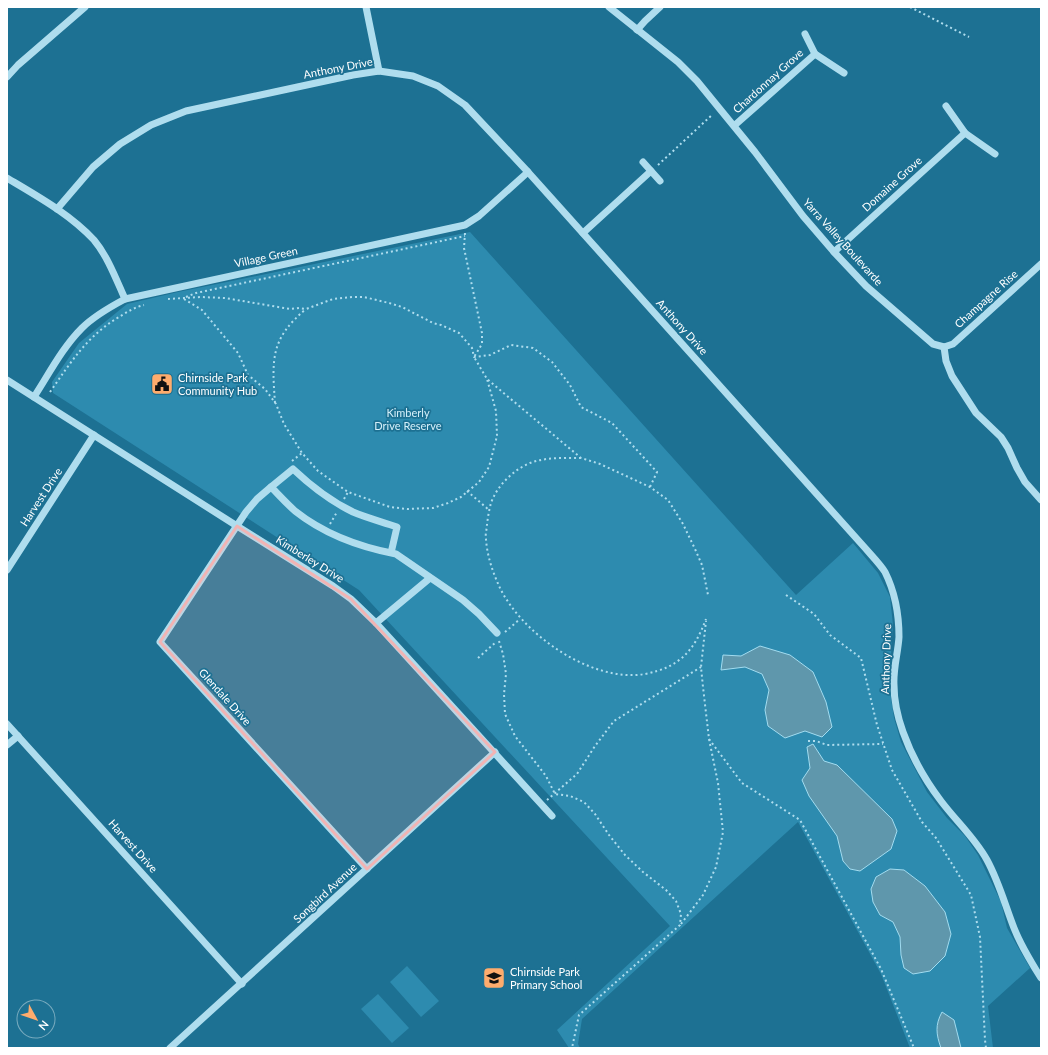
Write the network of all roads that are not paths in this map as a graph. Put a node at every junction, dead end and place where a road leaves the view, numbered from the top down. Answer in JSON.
{"nodes":[{"id":1,"x":86,"y":7,"type":"edge"},
{"id":2,"x":366,"y":7,"type":"edge"},
{"id":3,"x":610,"y":7,"type":"edge"},
{"id":4,"x":660,"y":7,"type":"edge"},
{"id":5,"x":637,"y":30,"type":"junction"},
{"id":6,"x":805,"y":34,"type":"dead end"},
{"id":7,"x":816,"y":54,"type":"junction"},
{"id":8,"x":379,"y":71,"type":"junction"},
{"id":9,"x":844,"y":73,"type":"dead end"},
{"id":10,"x":7,"y":77,"type":"edge"},
{"id":11,"x":946,"y":106,"type":"dead end"},
{"id":12,"x":735,"y":125,"type":"junction"},
{"id":13,"x":965,"y":133,"type":"junction"},
{"id":14,"x":995,"y":154,"type":"dead end"},
{"id":15,"x":643,"y":162,"type":"dead end"},
{"id":16,"x":651,"y":171,"type":"junction"},
{"id":17,"x":528,"y":172,"type":"junction"},
{"id":18,"x":7,"y":178,"type":"edge"},
{"id":19,"x":660,"y":181,"type":"dead end"},
{"id":20,"x":57,"y":209,"type":"junction"},
{"id":21,"x":583,"y":233,"type":"junction"},
{"id":22,"x":834,"y":252,"type":"junction"},
{"id":23,"x":1041,"y":264,"type":"edge"},
{"id":24,"x":125,"y":299,"type":"junction"},
{"id":25,"x":944,"y":347,"type":"junction"},
{"id":26,"x":7,"y":380,"type":"edge"},
{"id":27,"x":34,"y":397,"type":"junction"},
{"id":28,"x":94,"y":435,"type":"junction"},
{"id":29,"x":271,"y":487,"type":"junction"},
{"id":30,"x":1041,"y":500,"type":"edge"},
{"id":31,"x":236,"y":526,"type":"junction"},
{"id":32,"x":391,"y":553,"type":"junction"},
{"id":33,"x":7,"y":570,"type":"edge"},
{"id":34,"x":430,"y":578,"type":"junction"},
{"id":35,"x":376,"y":623,"type":"junction"},
{"id":36,"x":499,"y":636,"type":"road end"},
{"id":37,"x":7,"y":724,"type":"edge"},
{"id":38,"x":18,"y":736,"type":"junction"},
{"id":39,"x":7,"y":745,"type":"edge"},
{"id":40,"x":495,"y":752,"type":"junction"},
{"id":41,"x":552,"y":816,"type":"dead end"},
{"id":42,"x":367,"y":869,"type":"junction"},
{"id":43,"x":1041,"y":978,"type":"edge"},
{"id":44,"x":242,"y":984,"type":"junction"},
{"id":45,"x":170,"y":1048,"type":"edge"}],
"edges":[{"from":1,"to":10,"type":"street"},
{"from":2,"to":8,"type":"street"},
{"from":3,"to":5,"type":"street","name":"Yarra Valley Boulevarde"},
{"from":4,"to":5,"type":"street"},
{"from":5,"to":12,"type":"street","name":"Yarra Valley Boulevarde"},
{"from":6,"to":7,"type":"street","name":"Chardonnay Grove"},
{"from":7,"to":9,"type":"street","name":"Chardonnay Grove"},
{"from":7,"to":12,"type":"street","name":"Chardonnay Grove"},
{"from":8,"to":17,"type":"street","name":"Anthony Drive"},
{"from":8,"to":20,"type":"street","name":"Anthony Drive"},
{"from":11,"to":13,"type":"street"},
{"from":12,"to":22,"type":"street","name":"Yarra Valley Boulevarde"},
{"from":13,"to":14,"type":"street"},
{"from":13,"to":22,"type":"street","name":"Domaine Grove"},
{"from":15,"to":16,"type":"street"},
{"from":16,"to":19,"type":"street"},
{"from":16,"to":21,"type":"street"},
{"from":17,"to":21,"type":"street","name":"Anthony Drive"},
{"from":17,"to":24,"type":"street","name":"Village Green"},
{"from":18,"to":20,"type":"street"},
{"from":20,"to":24,"type":"street"},
{"from":21,"to":43,"type":"street","name":"Anthony Drive"},
{"from":22,"to":25,"type":"street","name":"Yarra Valley Boulevarde"},
{"from":23,"to":25,"type":"street","name":"Champagne Rise"},
{"from":24,"to":27,"type":"street","name":"Village Green"},
{"from":25,"to":30,"type":"street"},
{"from":26,"to":27,"type":"street","name":"Kimberley Drive"},
{"from":27,"to":28,"type":"street","name":"Kimberley Drive"},
{"from":28,"to":31,"type":"street","name":"Kimberley Drive"},
{"from":28,"to":33,"type":"street","name":"Harvest Drive"},
{"from":29,"to":31,"type":"street"},
{"from":29,"to":32,"type":"street"},
{"from":29,"to":32,"type":"street"},
{"from":31,"to":35,"type":"street","name":"Kimberley Drive"},
{"from":31,"to":42,"type":"street","name":"Glendale Drive"},
{"from":32,"to":34,"type":"street"},
{"from":34,"to":35,"type":"street"},
{"from":34,"to":36,"type":"street"},
{"from":35,"to":40,"type":"street","name":"Kimberley Drive"},
{"from":37,"to":38,"type":"street","name":"Harvest Drive"},
{"from":38,"to":39,"type":"street"},
{"from":38,"to":44,"type":"street","name":"Harvest Drive"},
{"from":40,"to":41,"type":"street","name":"Kimberley Drive"},
{"from":40,"to":42,"type":"street","name":"Songbird Avenue"},
{"from":42,"to":44,"type":"street","name":"Songbird Avenue"},
{"from":44,"to":45,"type":"street","name":"Songbird Avenue"}]}
